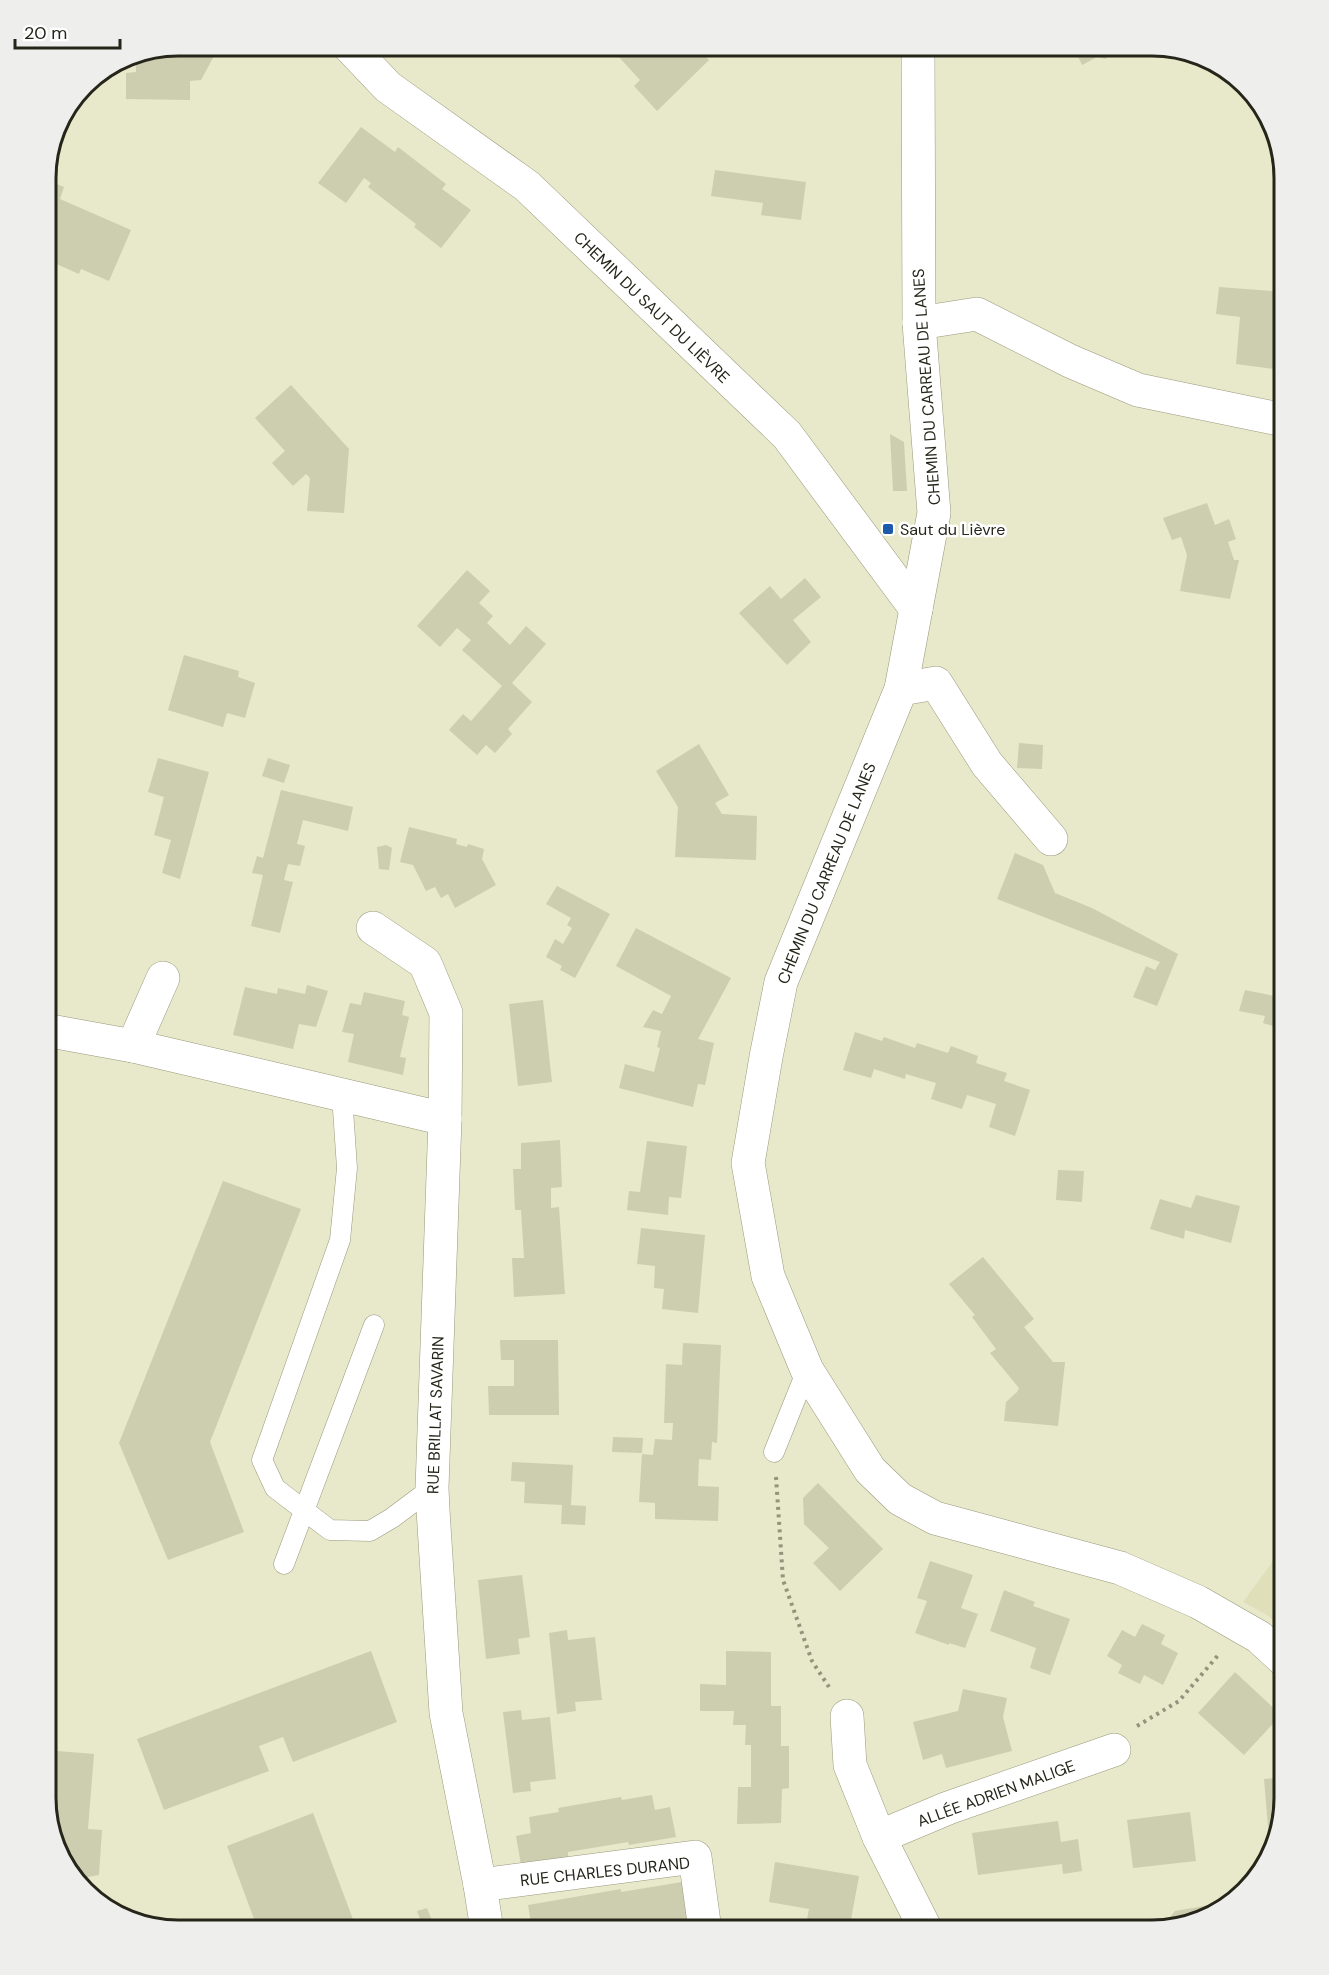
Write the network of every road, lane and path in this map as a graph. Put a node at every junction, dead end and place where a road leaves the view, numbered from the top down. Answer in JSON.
{"nodes":[{"id":1,"x":358,"y":56,"type":"edge"},
{"id":2,"x":918,"y":56,"type":"edge"},
{"id":3,"x":919,"y":323,"type":"junction"},
{"id":4,"x":1274,"y":418,"type":"edge"},
{"id":5,"x":916,"y":609,"type":"junction"},
{"id":6,"x":901,"y":689,"type":"junction"},
{"id":7,"x":1051,"y":839,"type":"dead end"},
{"id":8,"x":373,"y":928,"type":"dead end"},
{"id":9,"x":163,"y":978,"type":"dead end"},
{"id":10,"x":56,"y":1032,"type":"edge"},
{"id":11,"x":133,"y":1046,"type":"junction"},
{"id":12,"x":342,"y":1095,"type":"junction"},
{"id":13,"x":445,"y":1119,"type":"junction"},
{"id":14,"x":374,"y":1325,"type":"dead end"},
{"id":15,"x":807,"y":1370,"type":"junction"},
{"id":16,"x":774,"y":1452,"type":"joint"},
{"id":17,"x":432,"y":1488,"type":"junction"},
{"id":18,"x":304,"y":1510,"type":"junction"},
{"id":19,"x":284,"y":1563,"type":"dead end"},
{"id":20,"x":1242,"y":1627,"type":"junction"},
{"id":21,"x":1274,"y":1651,"type":"edge"},
{"id":22,"x":847,"y":1716,"type":"joint"},
{"id":23,"x":1114,"y":1750,"type":"joint"},
{"id":24,"x":879,"y":1837,"type":"junction"},
{"id":25,"x":480,"y":1885,"type":"junction"},
{"id":26,"x":485,"y":1919,"type":"edge"},
{"id":27,"x":704,"y":1920,"type":"edge"},
{"id":28,"x":921,"y":1920,"type":"edge"}],
"edges":[{"from":1,"to":5,"type":"street","name":"CHEMIN DU SAUT DU LIÈVRE"},
{"from":2,"to":3,"type":"street","name":"CHEMIN DU CARREAU DE LANES"},
{"from":3,"to":4,"type":"street"},
{"from":3,"to":5,"type":"street","name":"CHEMIN DU CARREAU DE LANES"},
{"from":5,"to":6,"type":"street","name":"CHEMIN DU CARREAU DE LANES"},
{"from":6,"to":7,"type":"street"},
{"from":6,"to":15,"type":"street","name":"CHEMIN DU CARREAU DE LANES"},
{"from":8,"to":13,"type":"street","name":"RUE BRILLAT SAVARIN"},
{"from":9,"to":11,"type":"street"},
{"from":10,"to":11,"type":"street"},
{"from":11,"to":12,"type":"street"},
{"from":12,"to":13,"type":"street"},
{"from":12,"to":18,"type":"lane"},
{"from":13,"to":17,"type":"street","name":"RUE BRILLAT SAVARIN"},
{"from":14,"to":18,"type":"lane"},
{"from":15,"to":16,"type":"lane"},
{"from":15,"to":20,"type":"street","name":"CHEMIN DU CARREAU DE LANES"},
{"from":16,"to":22,"type":"path"},
{"from":17,"to":18,"type":"lane"},
{"from":17,"to":25,"type":"street","name":"RUE BRILLAT SAVARIN"},
{"from":18,"to":19,"type":"lane"},
{"from":20,"to":21,"type":"street","name":"CHEMIN DU CARREAU DE LANES"},
{"from":20,"to":23,"type":"path"},
{"from":22,"to":24,"type":"street"},
{"from":23,"to":24,"type":"street","name":"ALLÉE ADRIEN MALIGE"},
{"from":24,"to":28,"type":"street"},
{"from":25,"to":26,"type":"street","name":"RUE BRILLAT SAVARIN"},
{"from":25,"to":27,"type":"street","name":"RUE CHARLES DURAND"}]}
